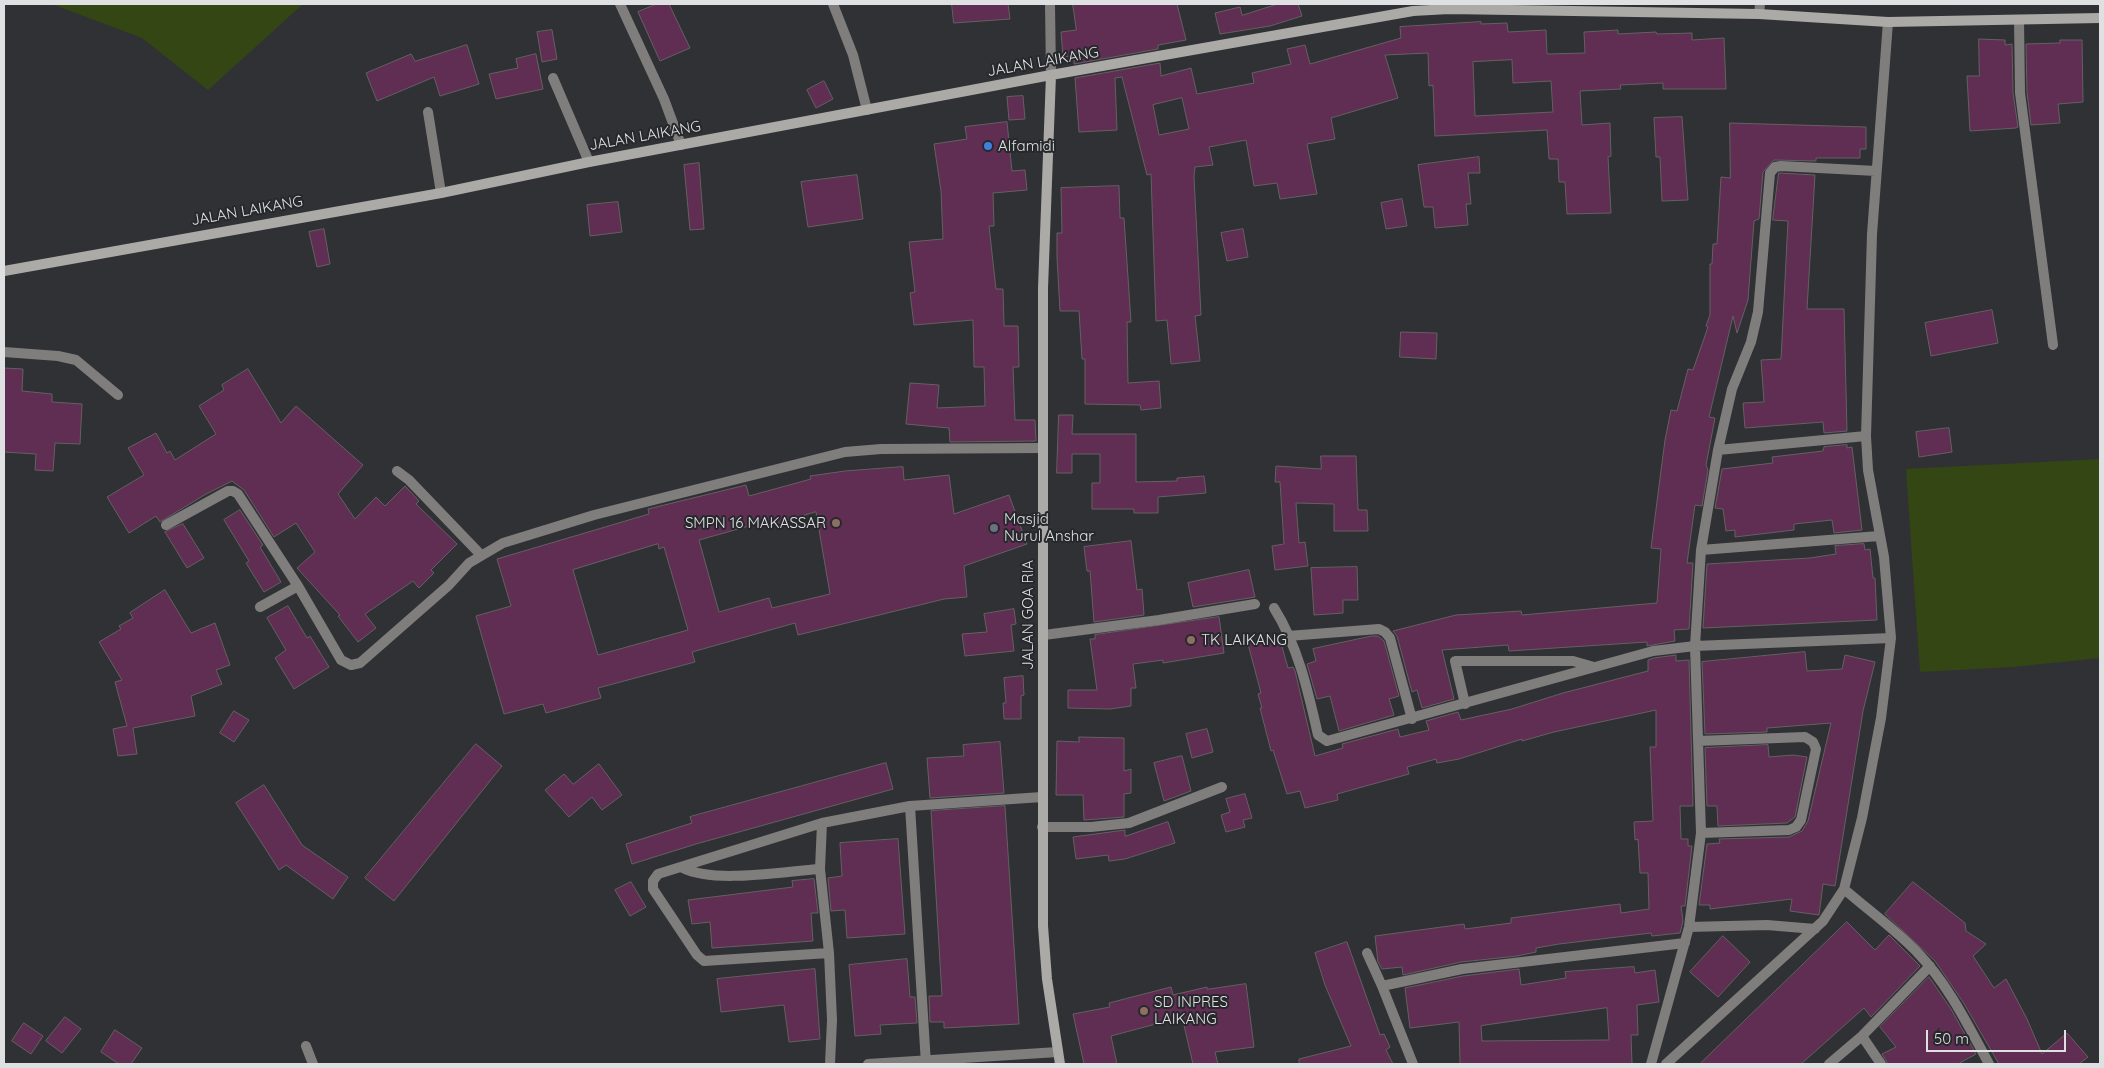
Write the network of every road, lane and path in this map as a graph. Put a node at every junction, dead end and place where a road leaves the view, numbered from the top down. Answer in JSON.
{"nodes":[{"id":1,"x":620,"y":4,"type":"edge"},
{"id":2,"x":833,"y":4,"type":"edge"},
{"id":3,"x":1050,"y":4,"type":"edge"},
{"id":4,"x":1760,"y":9,"type":"edge"},
{"id":5,"x":2100,"y":18,"type":"edge"},
{"id":6,"x":2019,"y":20,"type":"junction"},
{"id":7,"x":1888,"y":22,"type":"junction"},
{"id":8,"x":1051,"y":75,"type":"junction"},
{"id":9,"x":554,"y":78,"type":"dead end"},
{"id":10,"x":867,"y":110,"type":"junction"},
{"id":11,"x":428,"y":112,"type":"dead end"},
{"id":12,"x":681,"y":145,"type":"junction"},
{"id":13,"x":589,"y":162,"type":"junction"},
{"id":14,"x":1876,"y":171,"type":"junction"},
{"id":15,"x":441,"y":193,"type":"junction"},
{"id":16,"x":4,"y":271,"type":"edge"},
{"id":17,"x":2053,"y":345,"type":"dead end"},
{"id":18,"x":4,"y":352,"type":"edge"},
{"id":19,"x":118,"y":395,"type":"dead end"},
{"id":20,"x":1866,"y":436,"type":"junction"},
{"id":21,"x":1043,"y":448,"type":"junction"},
{"id":22,"x":1718,"y":450,"type":"junction"},
{"id":23,"x":397,"y":471,"type":"dead end"},
{"id":24,"x":166,"y":525,"type":"dead end"},
{"id":25,"x":1879,"y":536,"type":"junction"},
{"id":26,"x":1701,"y":550,"type":"junction"},
{"id":27,"x":481,"y":555,"type":"junction"},
{"id":28,"x":298,"y":586,"type":"junction"},
{"id":29,"x":1255,"y":604,"type":"dead end"},
{"id":30,"x":260,"y":607,"type":"dead end"},
{"id":31,"x":1274,"y":608,"type":"dead end"},
{"id":32,"x":1044,"y":635,"type":"junction"},
{"id":33,"x":1288,"y":636,"type":"junction"},
{"id":34,"x":1891,"y":638,"type":"junction"},
{"id":35,"x":1695,"y":646,"type":"junction"},
{"id":36,"x":1594,"y":667,"type":"junction"},
{"id":37,"x":1465,"y":704,"type":"junction"},
{"id":38,"x":1412,"y":719,"type":"junction"},
{"id":39,"x":1698,"y":741,"type":"junction"},
{"id":40,"x":1222,"y":787,"type":"dead end"},
{"id":41,"x":1042,"y":797,"type":"junction"},
{"id":42,"x":910,"y":806,"type":"junction"},
{"id":43,"x":822,"y":823,"type":"junction"},
{"id":44,"x":1042,"y":827,"type":"junction"},
{"id":45,"x":1701,"y":832,"type":"junction"},
{"id":46,"x":683,"y":868,"type":"junction"},
{"id":47,"x":820,"y":869,"type":"junction"},
{"id":48,"x":1844,"y":889,"type":"junction"},
{"id":49,"x":1689,"y":927,"type":"junction"},
{"id":50,"x":1815,"y":929,"type":"junction"},
{"id":51,"x":1685,"y":943,"type":"junction"},
{"id":52,"x":829,"y":953,"type":"junction"},
{"id":53,"x":1366,"y":954,"type":"dead end"},
{"id":54,"x":1930,"y":966,"type":"junction"},
{"id":55,"x":1382,"y":986,"type":"junction"},
{"id":56,"x":1862,"y":1036,"type":"junction"},
{"id":57,"x":306,"y":1046,"type":"dead end"},
{"id":58,"x":1058,"y":1052,"type":"junction"},
{"id":59,"x":926,"y":1063,"type":"edge"},
{"id":60,"x":313,"y":1064,"type":"edge"},
{"id":61,"x":830,"y":1064,"type":"edge"},
{"id":62,"x":868,"y":1064,"type":"edge"},
{"id":63,"x":1060,"y":1064,"type":"edge"},
{"id":64,"x":1413,"y":1064,"type":"edge"},
{"id":65,"x":1651,"y":1064,"type":"edge"},
{"id":66,"x":1666,"y":1064,"type":"edge"},
{"id":67,"x":1829,"y":1064,"type":"edge"},
{"id":68,"x":1880,"y":1064,"type":"edge"},
{"id":69,"x":1989,"y":1064,"type":"edge"}],
"edges":[{"from":1,"to":12,"type":"street"},
{"from":2,"to":10,"type":"street"},
{"from":3,"to":8,"type":"street"},
{"from":4,"to":7,"type":"main road","name":"JALAN LAIKANG"},
{"from":4,"to":8,"type":"main road","name":"JALAN LAIKANG"},
{"from":5,"to":6,"type":"main road","name":"JALAN LAIKANG"},
{"from":6,"to":7,"type":"main road","name":"JALAN LAIKANG"},
{"from":6,"to":17,"type":"street"},
{"from":7,"to":14,"type":"street"},
{"from":8,"to":10,"type":"main road","name":"JALAN LAIKANG"},
{"from":8,"to":21,"type":"main road","name":"JALAN GOA RIA"},
{"from":9,"to":13,"type":"street"},
{"from":10,"to":12,"type":"main road","name":"JALAN LAIKANG"},
{"from":11,"to":15,"type":"street"},
{"from":12,"to":13,"type":"main road","name":"JALAN LAIKANG"},
{"from":13,"to":15,"type":"main road","name":"JALAN LAIKANG"},
{"from":14,"to":20,"type":"street"},
{"from":14,"to":22,"type":"street"},
{"from":15,"to":16,"type":"main road","name":"JALAN LAIKANG"},
{"from":18,"to":19,"type":"street"},
{"from":20,"to":22,"type":"street"},
{"from":20,"to":25,"type":"street"},
{"from":21,"to":27,"type":"street"},
{"from":21,"to":32,"type":"main road","name":"JALAN GOA RIA"},
{"from":22,"to":26,"type":"street"},
{"from":23,"to":27,"type":"street"},
{"from":24,"to":28,"type":"street"},
{"from":25,"to":26,"type":"street"},
{"from":25,"to":34,"type":"street"},
{"from":26,"to":35,"type":"street"},
{"from":27,"to":28,"type":"street"},
{"from":28,"to":30,"type":"street"},
{"from":29,"to":32,"type":"street"},
{"from":31,"to":33,"type":"street"},
{"from":32,"to":41,"type":"main road","name":"JALAN GOA RIA"},
{"from":33,"to":38,"type":"street"},
{"from":33,"to":38,"type":"street"},
{"from":34,"to":35,"type":"street"},
{"from":34,"to":48,"type":"street"},
{"from":35,"to":36,"type":"street"},
{"from":35,"to":39,"type":"street"},
{"from":36,"to":37,"type":"street"},
{"from":36,"to":37,"type":"street"},
{"from":37,"to":38,"type":"street"},
{"from":39,"to":45,"type":"street"},
{"from":39,"to":45,"type":"street"},
{"from":40,"to":44,"type":"street"},
{"from":41,"to":42,"type":"street"},
{"from":41,"to":44,"type":"main road","name":"JALAN GOA RIA"},
{"from":42,"to":43,"type":"street"},
{"from":42,"to":59,"type":"street"},
{"from":43,"to":46,"type":"street"},
{"from":43,"to":47,"type":"street"},
{"from":44,"to":58,"type":"main road","name":"JALAN GOA RIA"},
{"from":45,"to":49,"type":"street"},
{"from":46,"to":47,"type":"street"},
{"from":46,"to":52,"type":"street"},
{"from":47,"to":52,"type":"street"},
{"from":48,"to":50,"type":"street"},
{"from":48,"to":54,"type":"street"},
{"from":49,"to":50,"type":"street"},
{"from":49,"to":51,"type":"street"},
{"from":50,"to":66,"type":"street"},
{"from":51,"to":55,"type":"street"},
{"from":51,"to":65,"type":"street"},
{"from":52,"to":61,"type":"street"},
{"from":53,"to":55,"type":"street"},
{"from":54,"to":56,"type":"street"},
{"from":54,"to":69,"type":"street"},
{"from":55,"to":64,"type":"street"},
{"from":56,"to":67,"type":"street"},
{"from":56,"to":68,"type":"street"},
{"from":57,"to":60,"type":"street"},
{"from":58,"to":59,"type":"street"},
{"from":58,"to":63,"type":"main road","name":"JALAN GOA RIA"},
{"from":59,"to":62,"type":"street"}]}
